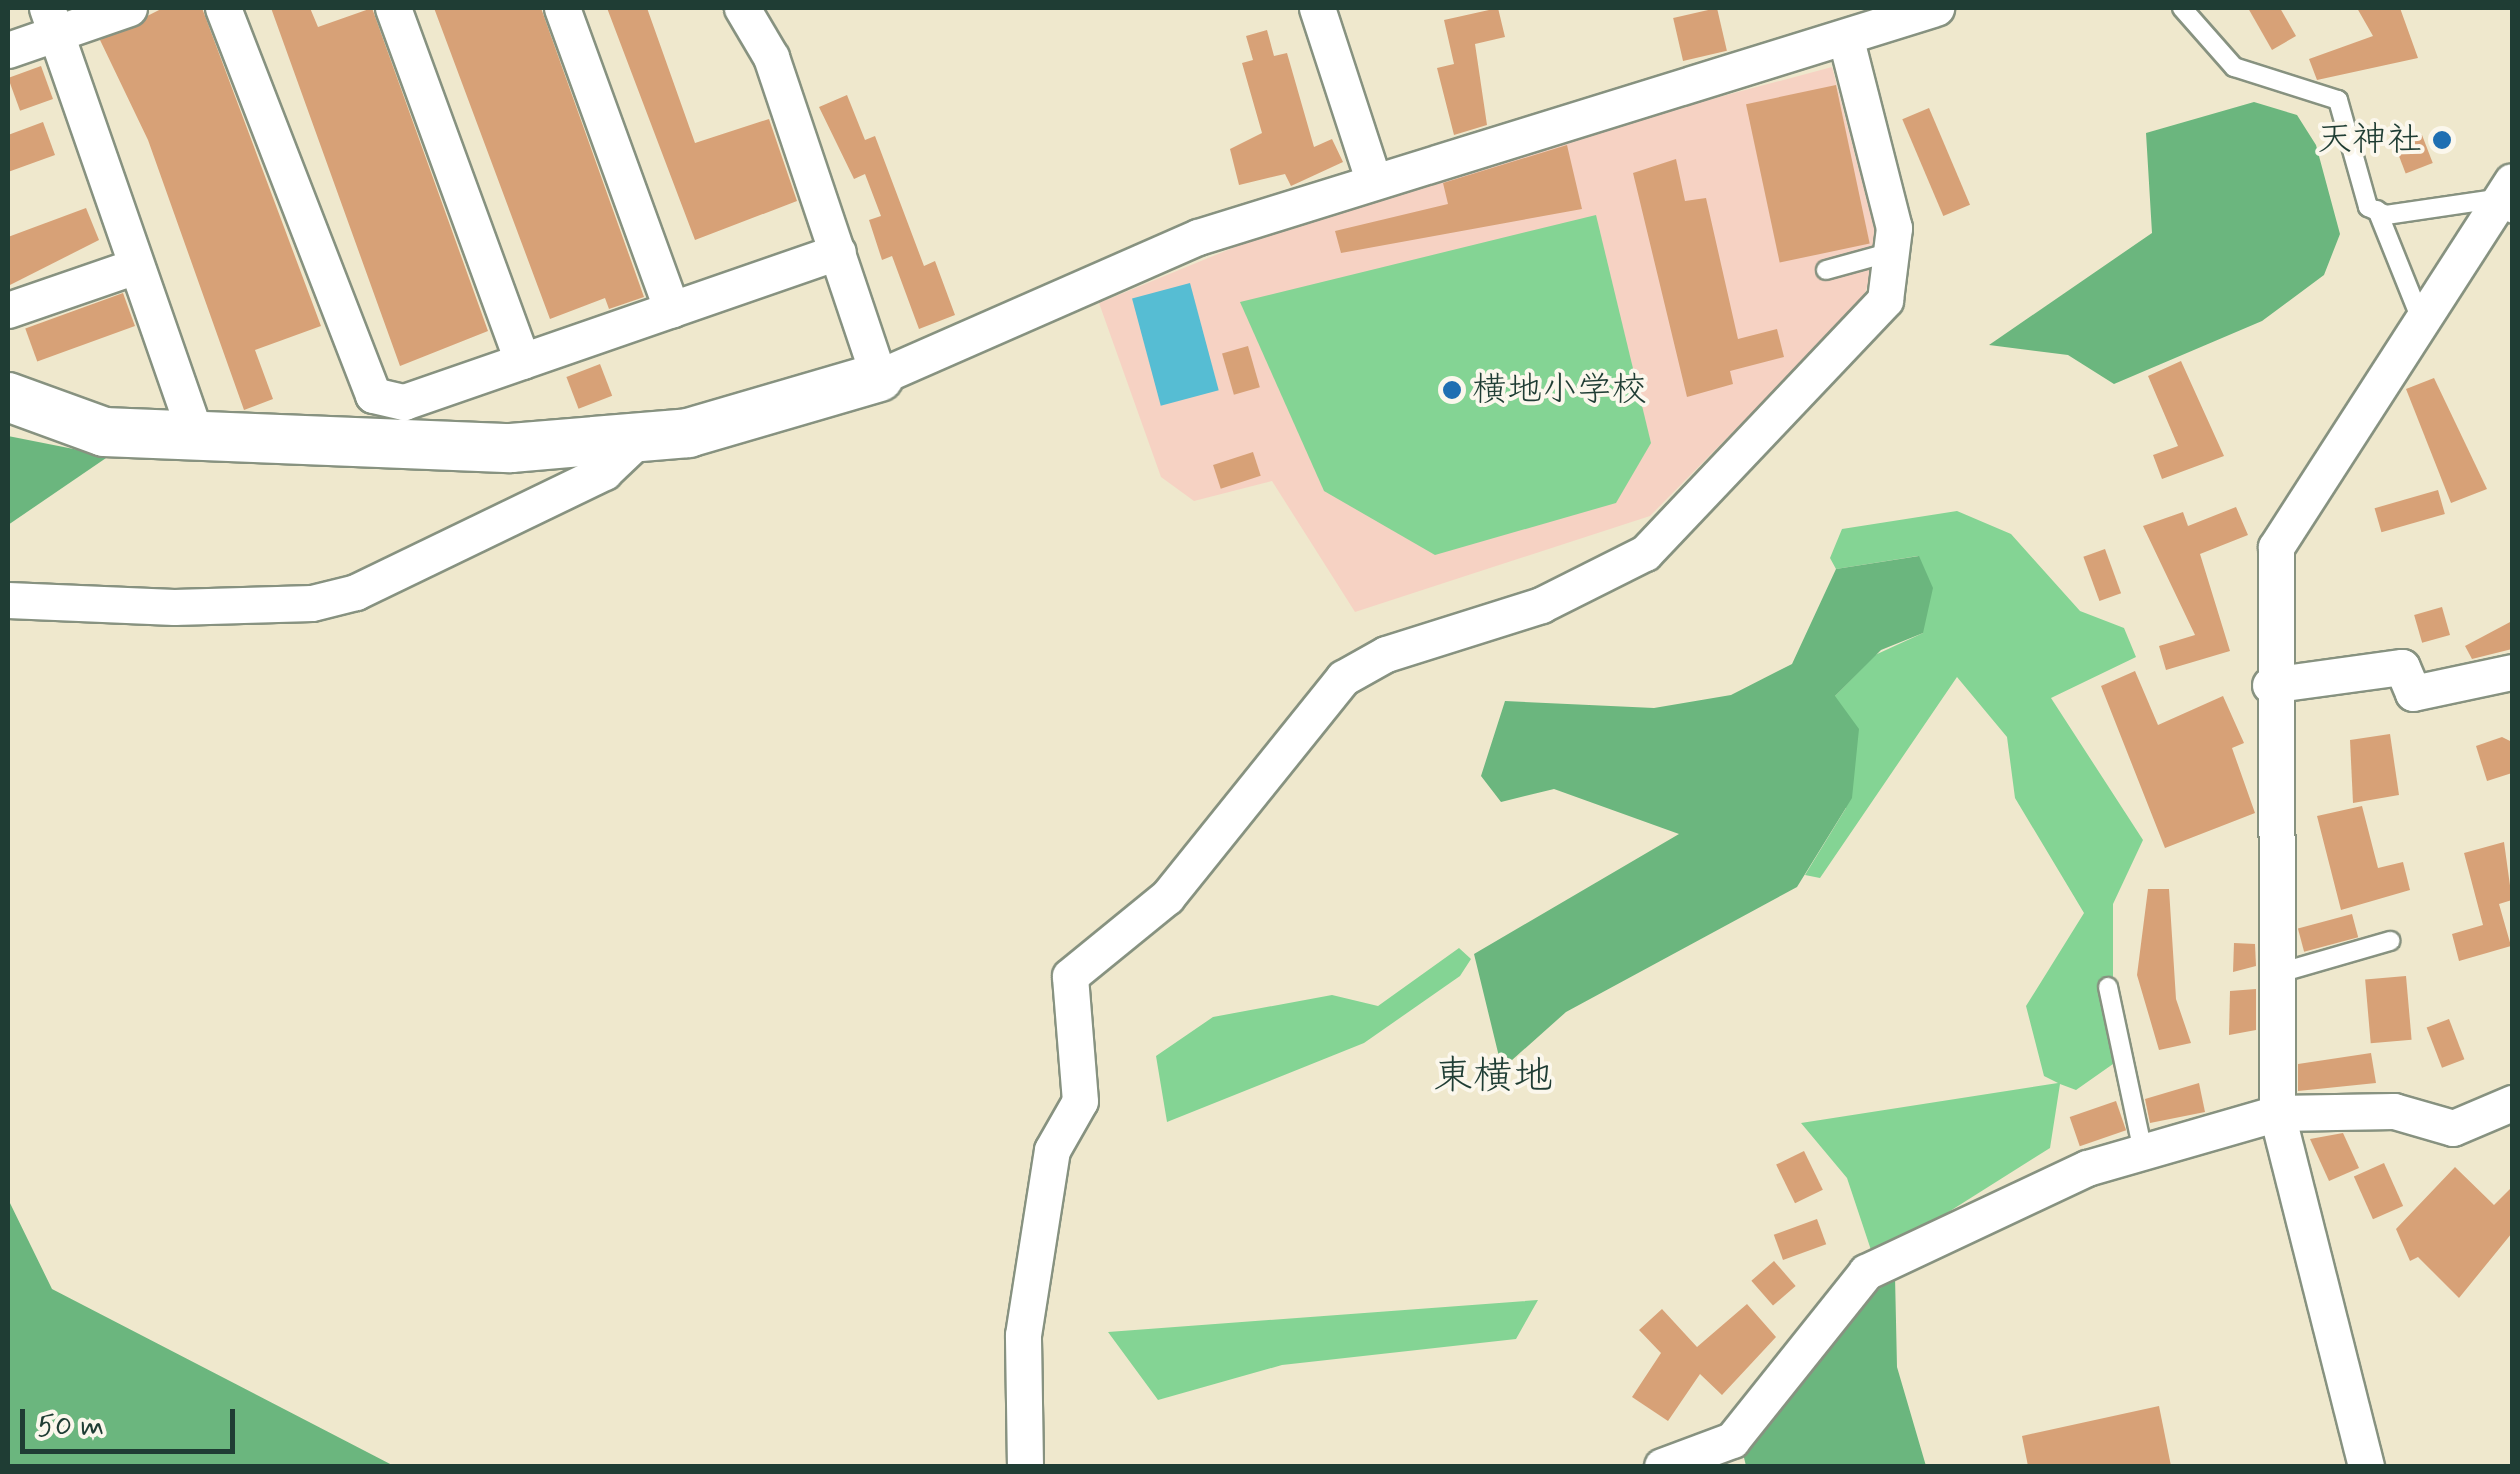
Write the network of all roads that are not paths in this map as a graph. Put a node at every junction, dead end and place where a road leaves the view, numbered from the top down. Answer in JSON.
{"nodes":[{"id":1,"x":129,"y":8,"type":"edge"},
{"id":2,"x":223,"y":8,"type":"edge"},
{"id":3,"x":392,"y":8,"type":"edge"},
{"id":4,"x":562,"y":8,"type":"edge"},
{"id":5,"x":742,"y":8,"type":"edge"},
{"id":6,"x":1317,"y":8,"type":"edge"},
{"id":7,"x":1936,"y":8,"type":"edge"},
{"id":8,"x":2182,"y":8,"type":"edge"},
{"id":9,"x":51,"y":20,"type":"edge"},
{"id":10,"x":1846,"y":39,"type":"junction"},
{"id":11,"x":8,"y":50,"type":"edge"},
{"id":12,"x":1372,"y":176,"type":"junction"},
{"id":13,"x":2509,"y":198,"type":"edge"},
{"id":14,"x":2377,"y":210,"type":"junction"},
{"id":15,"x":838,"y":252,"type":"junction"},
{"id":16,"x":1892,"y":252,"type":"junction"},
{"id":17,"x":136,"y":266,"type":"junction"},
{"id":18,"x":1826,"y":270,"type":"dead end"},
{"id":19,"x":8,"y":310,"type":"edge"},
{"id":20,"x":672,"y":310,"type":"junction"},
{"id":21,"x":2420,"y":317,"type":"junction"},
{"id":22,"x":522,"y":361,"type":"junction"},
{"id":23,"x":879,"y":377,"type":"junction"},
{"id":24,"x":8,"y":397,"type":"edge"},
{"id":25,"x":642,"y":436,"type":"junction"},
{"id":26,"x":196,"y":437,"type":"junction"},
{"id":27,"x":8,"y":600,"type":"edge"},
{"id":28,"x":2512,"y":672,"type":"edge"},
{"id":29,"x":2270,"y":685,"type":"junction"},
{"id":30,"x":2390,"y":941,"type":"dead end"},
{"id":31,"x":2278,"y":973,"type":"junction"},
{"id":32,"x":2108,"y":987,"type":"dead end"},
{"id":33,"x":2512,"y":1103,"type":"edge"},
{"id":34,"x":2277,"y":1113,"type":"junction"},
{"id":35,"x":2144,"y":1152,"type":"junction"},
{"id":36,"x":1025,"y":1466,"type":"edge"},
{"id":37,"x":1662,"y":1466,"type":"edge"},
{"id":38,"x":2366,"y":1466,"type":"edge"}],
"edges":[{"from":1,"to":9,"type":"street"},
{"from":2,"to":22,"type":"street"},
{"from":3,"to":22,"type":"street"},
{"from":4,"to":20,"type":"street"},
{"from":5,"to":15,"type":"street"},
{"from":6,"to":12,"type":"street"},
{"from":7,"to":10,"type":"street"},
{"from":8,"to":14,"type":"lane"},
{"from":9,"to":11,"type":"street"},
{"from":9,"to":17,"type":"street"},
{"from":10,"to":12,"type":"street"},
{"from":10,"to":16,"type":"street"},
{"from":12,"to":23,"type":"street"},
{"from":13,"to":14,"type":"lane"},
{"from":13,"to":21,"type":"street"},
{"from":14,"to":21,"type":"lane"},
{"from":15,"to":20,"type":"street"},
{"from":15,"to":23,"type":"street"},
{"from":16,"to":18,"type":"lane"},
{"from":16,"to":36,"type":"street"},
{"from":17,"to":19,"type":"street"},
{"from":17,"to":26,"type":"street"},
{"from":20,"to":22,"type":"street"},
{"from":21,"to":29,"type":"street"},
{"from":23,"to":25,"type":"street"},
{"from":24,"to":26,"type":"street"},
{"from":25,"to":26,"type":"street"},
{"from":25,"to":27,"type":"street"},
{"from":28,"to":29,"type":"street"},
{"from":29,"to":31,"type":"street"},
{"from":30,"to":31,"type":"lane"},
{"from":31,"to":34,"type":"street"},
{"from":32,"to":35,"type":"lane"},
{"from":33,"to":34,"type":"street"},
{"from":34,"to":35,"type":"street"},
{"from":34,"to":38,"type":"street"},
{"from":35,"to":37,"type":"street"}]}
